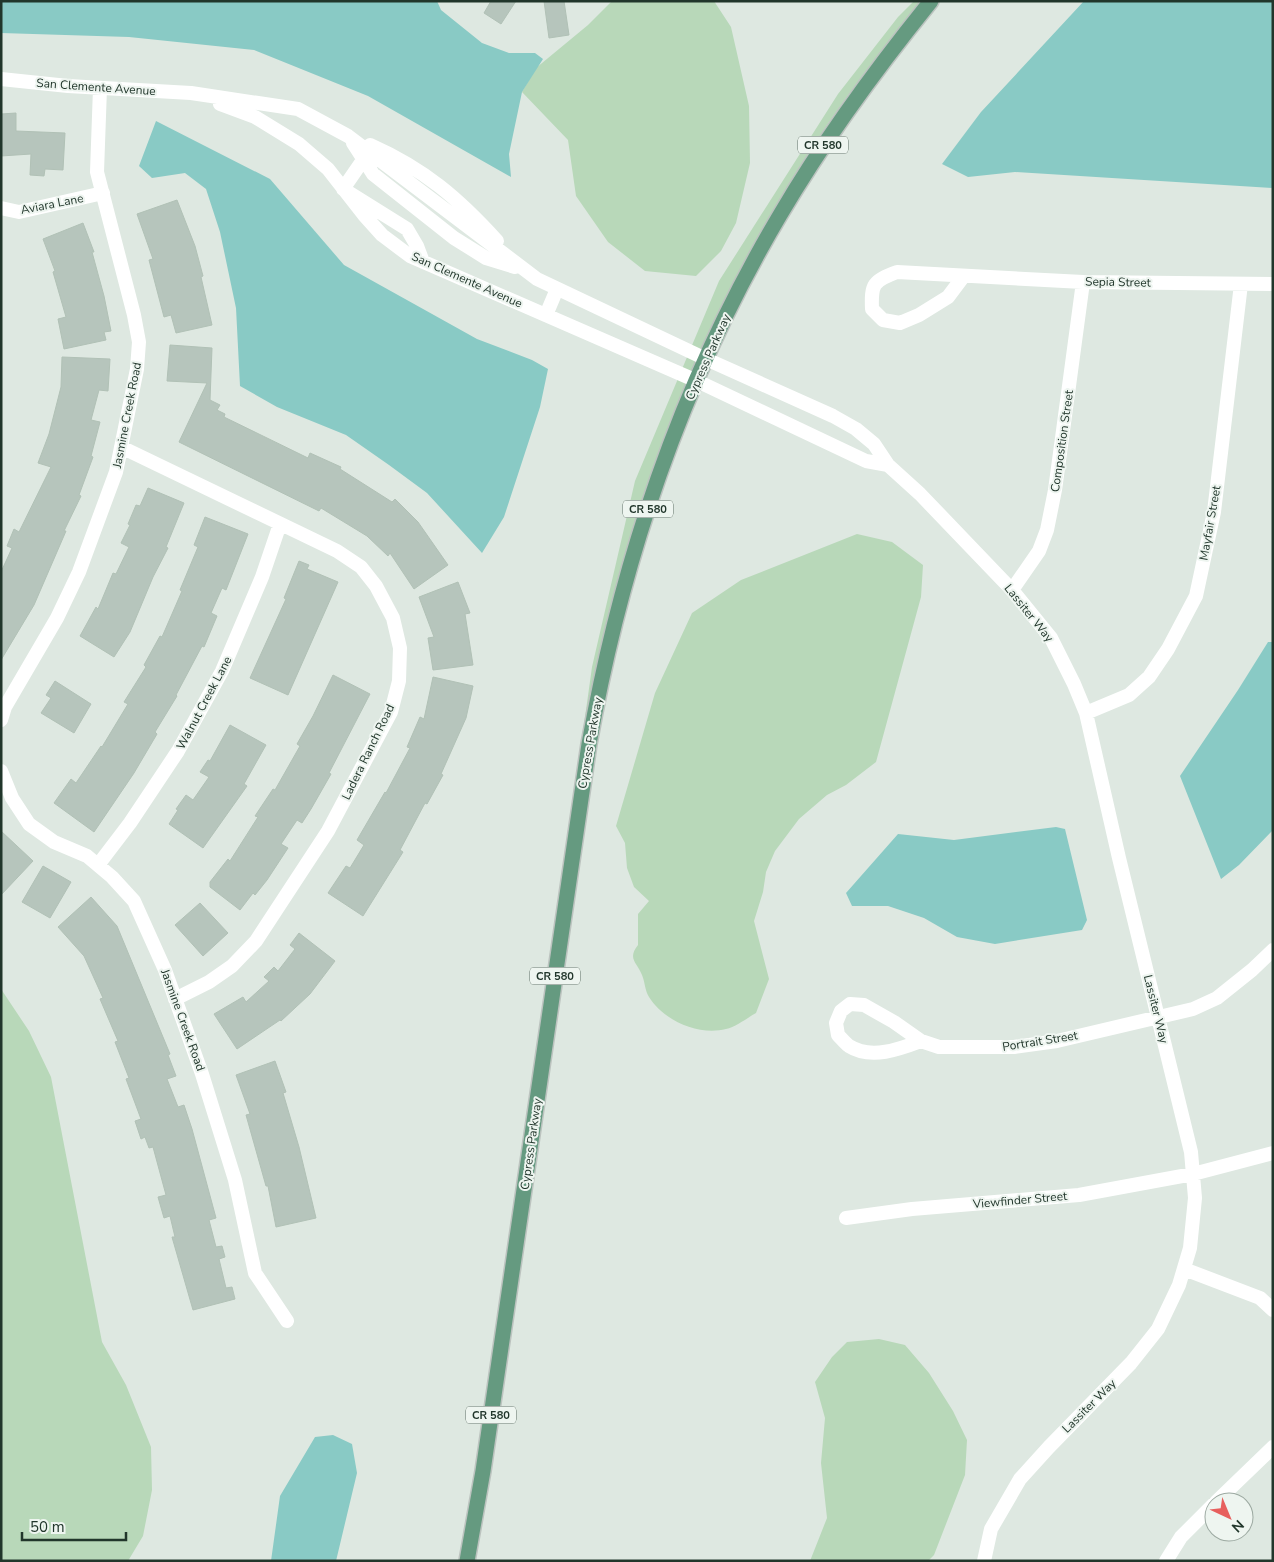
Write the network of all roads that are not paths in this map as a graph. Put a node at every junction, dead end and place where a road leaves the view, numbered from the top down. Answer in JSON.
{"nodes":[{"id":1,"x":931,"y":1,"type":"edge"},
{"id":2,"x":1,"y":80,"type":"edge"},
{"id":3,"x":100,"y":88,"type":"junction"},
{"id":4,"x":191,"y":93,"type":"junction"},
{"id":5,"x":348,"y":136,"type":"junction"},
{"id":6,"x":364,"y":160,"type":"junction"},
{"id":7,"x":343,"y":189,"type":"junction"},
{"id":8,"x":103,"y":193,"type":"junction"},
{"id":9,"x":1,"y":208,"type":"edge"},
{"id":10,"x":423,"y":262,"type":"junction"},
{"id":11,"x":523,"y":269,"type":"junction"},
{"id":12,"x":963,"y":277,"type":"junction"},
{"id":13,"x":1083,"y":282,"type":"junction"},
{"id":14,"x":1241,"y":284,"type":"junction"},
{"id":15,"x":1273,"y":284,"type":"edge"},
{"id":16,"x":557,"y":289,"type":"junction"},
{"id":17,"x":546,"y":315,"type":"junction"},
{"id":18,"x":706,"y":359,"type":"junction"},
{"id":19,"x":697,"y":381,"type":"junction"},
{"id":20,"x":121,"y":447,"type":"junction"},
{"id":21,"x":888,"y":465,"type":"junction"},
{"id":22,"x":280,"y":524,"type":"junction"},
{"id":23,"x":1012,"y":590,"type":"junction"},
{"id":24,"x":1086,"y":713,"type":"junction"},
{"id":25,"x":1,"y":720,"type":"edge"},
{"id":26,"x":1,"y":771,"type":"edge"},
{"id":27,"x":98,"y":865,"type":"junction"},
{"id":28,"x":1273,"y":950,"type":"edge"},
{"id":29,"x":175,"y":998,"type":"junction"},
{"id":30,"x":1158,"y":1016,"type":"junction"},
{"id":31,"x":921,"y":1041,"type":"junction"},
{"id":32,"x":1273,"y":1153,"type":"edge"},
{"id":33,"x":1193,"y":1174,"type":"junction"},
{"id":34,"x":846,"y":1218,"type":"dead end"},
{"id":35,"x":1184,"y":1269,"type":"junction"},
{"id":36,"x":1273,"y":1310,"type":"edge"},
{"id":37,"x":287,"y":1320,"type":"dead end"},
{"id":38,"x":1273,"y":1447,"type":"edge"},
{"id":39,"x":1226,"y":1492,"type":"edge"},
{"id":40,"x":1204,"y":1514,"type":"edge"},
{"id":41,"x":467,"y":1561,"type":"edge"},
{"id":42,"x":984,"y":1561,"type":"edge"},
{"id":43,"x":1166,"y":1561,"type":"edge"}],
"edges":[{"from":1,"to":18,"type":"main road","name":"Cypress Parkway","number":"CR 580"},
{"from":2,"to":3,"type":"street","name":"San Clemente Avenue"},
{"from":3,"to":4,"type":"street","name":"San Clemente Avenue"},
{"from":3,"to":8,"type":"street","name":"Jasmine Creek Road"},
{"from":4,"to":5,"type":"street","name":"San Clemente Avenue"},
{"from":4,"to":7,"type":"street","name":"San Clemente Avenue"},
{"from":5,"to":6,"type":"street"},
{"from":5,"to":11,"type":"street","name":"San Clemente Avenue"},
{"from":6,"to":7,"type":"street"},
{"from":6,"to":11,"type":"street"},
{"from":7,"to":10,"type":"street","name":"San Clemente Avenue"},
{"from":7,"to":10,"type":"street"},
{"from":8,"to":9,"type":"street","name":"Aviara Lane"},
{"from":8,"to":20,"type":"street","name":"Jasmine Creek Road"},
{"from":10,"to":17,"type":"street","name":"San Clemente Avenue"},
{"from":11,"to":16,"type":"street","name":"San Clemente Avenue"},
{"from":12,"to":12,"type":"street","name":"Sepia Street"},
{"from":12,"to":13,"type":"street","name":"Sepia Street"},
{"from":13,"to":14,"type":"street","name":"Sepia Street"},
{"from":13,"to":23,"type":"street","name":"Composition Street"},
{"from":14,"to":15,"type":"street","name":"Sepia Street"},
{"from":14,"to":24,"type":"street","name":"Mayfair Street"},
{"from":16,"to":17,"type":"street"},
{"from":16,"to":18,"type":"street","name":"San Clemente Avenue"},
{"from":17,"to":19,"type":"street","name":"San Clemente Avenue"},
{"from":18,"to":19,"type":"main road","name":"Cypress Parkway","number":"CR 580"},
{"from":18,"to":21,"type":"street","name":"Lassiter Way"},
{"from":19,"to":21,"type":"street"},
{"from":19,"to":41,"type":"main road","name":"Cypress Parkway","number":"CR 580"},
{"from":20,"to":22,"type":"street","name":"Ladera Ranch Road"},
{"from":20,"to":25,"type":"street","name":"Jasmine Creek Road"},
{"from":21,"to":23,"type":"street","name":"Lassiter Way"},
{"from":22,"to":27,"type":"street","name":"Walnut Creek Lane"},
{"from":22,"to":29,"type":"street","name":"Ladera Ranch Road"},
{"from":23,"to":24,"type":"street","name":"Lassiter Way"},
{"from":24,"to":30,"type":"street","name":"Lassiter Way"},
{"from":26,"to":27,"type":"street","name":"Jasmine Creek Road"},
{"from":27,"to":29,"type":"street","name":"Jasmine Creek Road"},
{"from":28,"to":30,"type":"street","name":"Portrait Street"},
{"from":29,"to":37,"type":"street","name":"Jasmine Creek Road"},
{"from":30,"to":31,"type":"street","name":"Portrait Street"},
{"from":30,"to":33,"type":"street","name":"Lassiter Way"},
{"from":31,"to":31,"type":"street","name":"Portrait Street"},
{"from":32,"to":33,"type":"street","name":"Viewfinder Street"},
{"from":33,"to":34,"type":"street","name":"Viewfinder Street"},
{"from":33,"to":35,"type":"street","name":"Lassiter Way"},
{"from":35,"to":36,"type":"street"},
{"from":35,"to":42,"type":"street","name":"Lassiter Way"},
{"from":38,"to":39,"type":"street"},
{"from":40,"to":43,"type":"street"}]}
